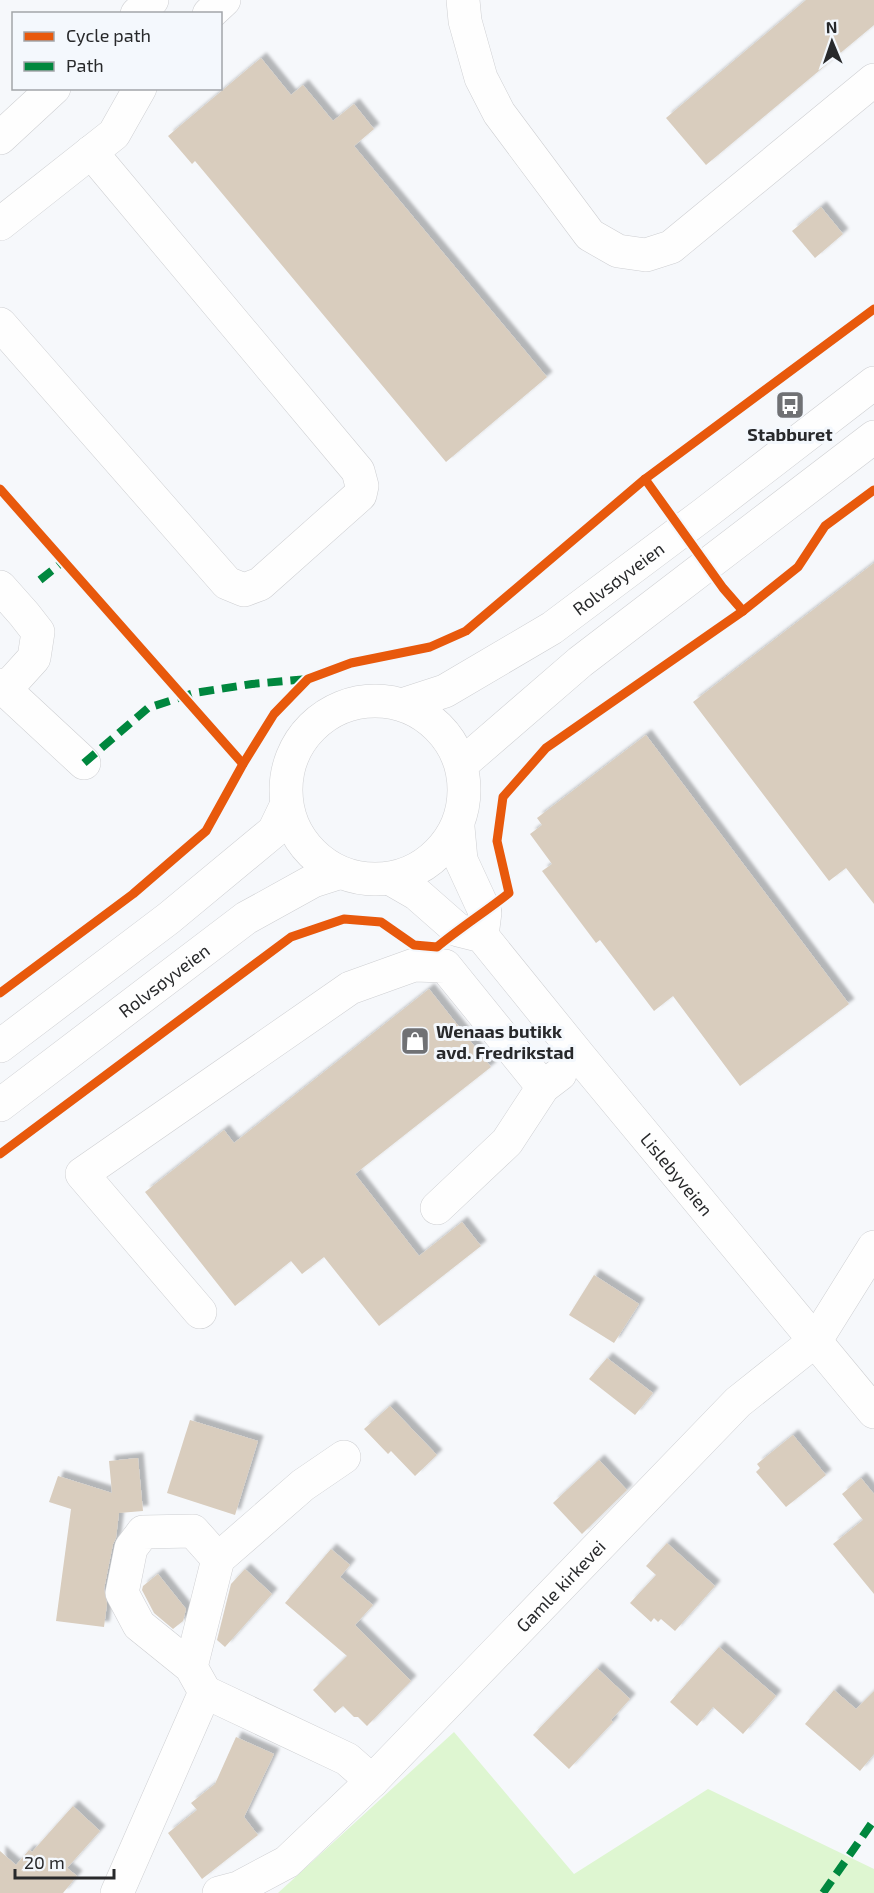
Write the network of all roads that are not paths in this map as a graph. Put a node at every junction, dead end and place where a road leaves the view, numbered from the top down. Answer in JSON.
{"nodes":[{"id":1,"x":152,"y":0,"type":"edge"},
{"id":2,"x":224,"y":0,"type":"edge"},
{"id":3,"x":463,"y":0,"type":"edge"},
{"id":4,"x":139,"y":12,"type":"edge"},
{"id":5,"x":211,"y":12,"type":"edge"},
{"id":6,"x":874,"y":80,"type":"edge"},
{"id":7,"x":52,"y":90,"type":"edge"},
{"id":8,"x":139,"y":90,"type":"edge"},
{"id":9,"x":0,"y":138,"type":"edge"},
{"id":10,"x":91,"y":152,"type":"junction"},
{"id":11,"x":0,"y":224,"type":"edge"},
{"id":12,"x":0,"y":324,"type":"edge"},
{"id":13,"x":874,"y":383,"type":"edge"},
{"id":14,"x":874,"y":437,"type":"edge"},
{"id":15,"x":0,"y":587,"type":"edge"},
{"id":16,"x":2,"y":687,"type":"edge"},
{"id":17,"x":405,"y":704,"type":"junction"},
{"id":18,"x":84,"y":763,"type":"dead end"},
{"id":19,"x":462,"y":764,"type":"junction"},
{"id":20,"x":286,"y":806,"type":"junction"},
{"id":21,"x":458,"y":827,"type":"junction"},
{"id":22,"x":338,"y":873,"type":"junction"},
{"id":23,"x":391,"y":879,"type":"junction"},
{"id":24,"x":482,"y":936,"type":"junction"},
{"id":25,"x":445,"y":966,"type":"junction"},
{"id":26,"x":0,"y":1046,"type":"edge"},
{"id":27,"x":579,"y":1057,"type":"junction"},
{"id":28,"x":543,"y":1087,"type":"junction"},
{"id":29,"x":0,"y":1105,"type":"edge"},
{"id":30,"x":436,"y":1208,"type":"dead end"},
{"id":31,"x":874,"y":1247,"type":"edge"},
{"id":32,"x":200,"y":1312,"type":"dead end"},
{"id":33,"x":816,"y":1340,"type":"junction"},
{"id":34,"x":874,"y":1412,"type":"edge"},
{"id":35,"x":344,"y":1457,"type":"dead end"},
{"id":36,"x":218,"y":1559,"type":"junction"},
{"id":37,"x":198,"y":1679,"type":"junction"},
{"id":38,"x":372,"y":1780,"type":"junction"},
{"id":39,"x":117,"y":1893,"type":"edge"},
{"id":40,"x":219,"y":1893,"type":"edge"}],
"edges":[{"from":1,"to":4,"type":"main road"},
{"from":2,"to":5,"type":"main road"},
{"from":3,"to":6,"type":"main road"},
{"from":7,"to":9,"type":"main road"},
{"from":8,"to":10,"type":"main road"},
{"from":10,"to":11,"type":"main road"},
{"from":10,"to":12,"type":"main road"},
{"from":13,"to":17,"type":"main road","name":"Rolvsøyveien"},
{"from":14,"to":19,"type":"main road"},
{"from":15,"to":16,"type":"main road"},
{"from":16,"to":18,"type":"main road"},
{"from":17,"to":19,"type":"main road"},
{"from":17,"to":20,"type":"main road"},
{"from":19,"to":21,"type":"main road"},
{"from":20,"to":22,"type":"main road"},
{"from":20,"to":26,"type":"main road"},
{"from":21,"to":23,"type":"main road"},
{"from":21,"to":24,"type":"main road"},
{"from":22,"to":23,"type":"main road"},
{"from":22,"to":29,"type":"main road","name":"Rolvsøyveien"},
{"from":23,"to":24,"type":"main road"},
{"from":24,"to":25,"type":"main road"},
{"from":24,"to":27,"type":"main road","name":"Lislebyveien"},
{"from":25,"to":28,"type":"main road"},
{"from":25,"to":32,"type":"main road"},
{"from":27,"to":28,"type":"main road"},
{"from":27,"to":33,"type":"main road","name":"Lislebyveien"},
{"from":28,"to":30,"type":"main road"},
{"from":31,"to":33,"type":"main road","name":"Gamle kirkevei"},
{"from":33,"to":34,"type":"main road","name":"Lislebyveien"},
{"from":33,"to":38,"type":"main road","name":"Gamle kirkevei"},
{"from":35,"to":36,"type":"main road"},
{"from":36,"to":37,"type":"main road"},
{"from":36,"to":37,"type":"main road"},
{"from":37,"to":38,"type":"main road"},
{"from":37,"to":39,"type":"main road"},
{"from":38,"to":40,"type":"main road","name":"Gamle kirkevei"}]}
